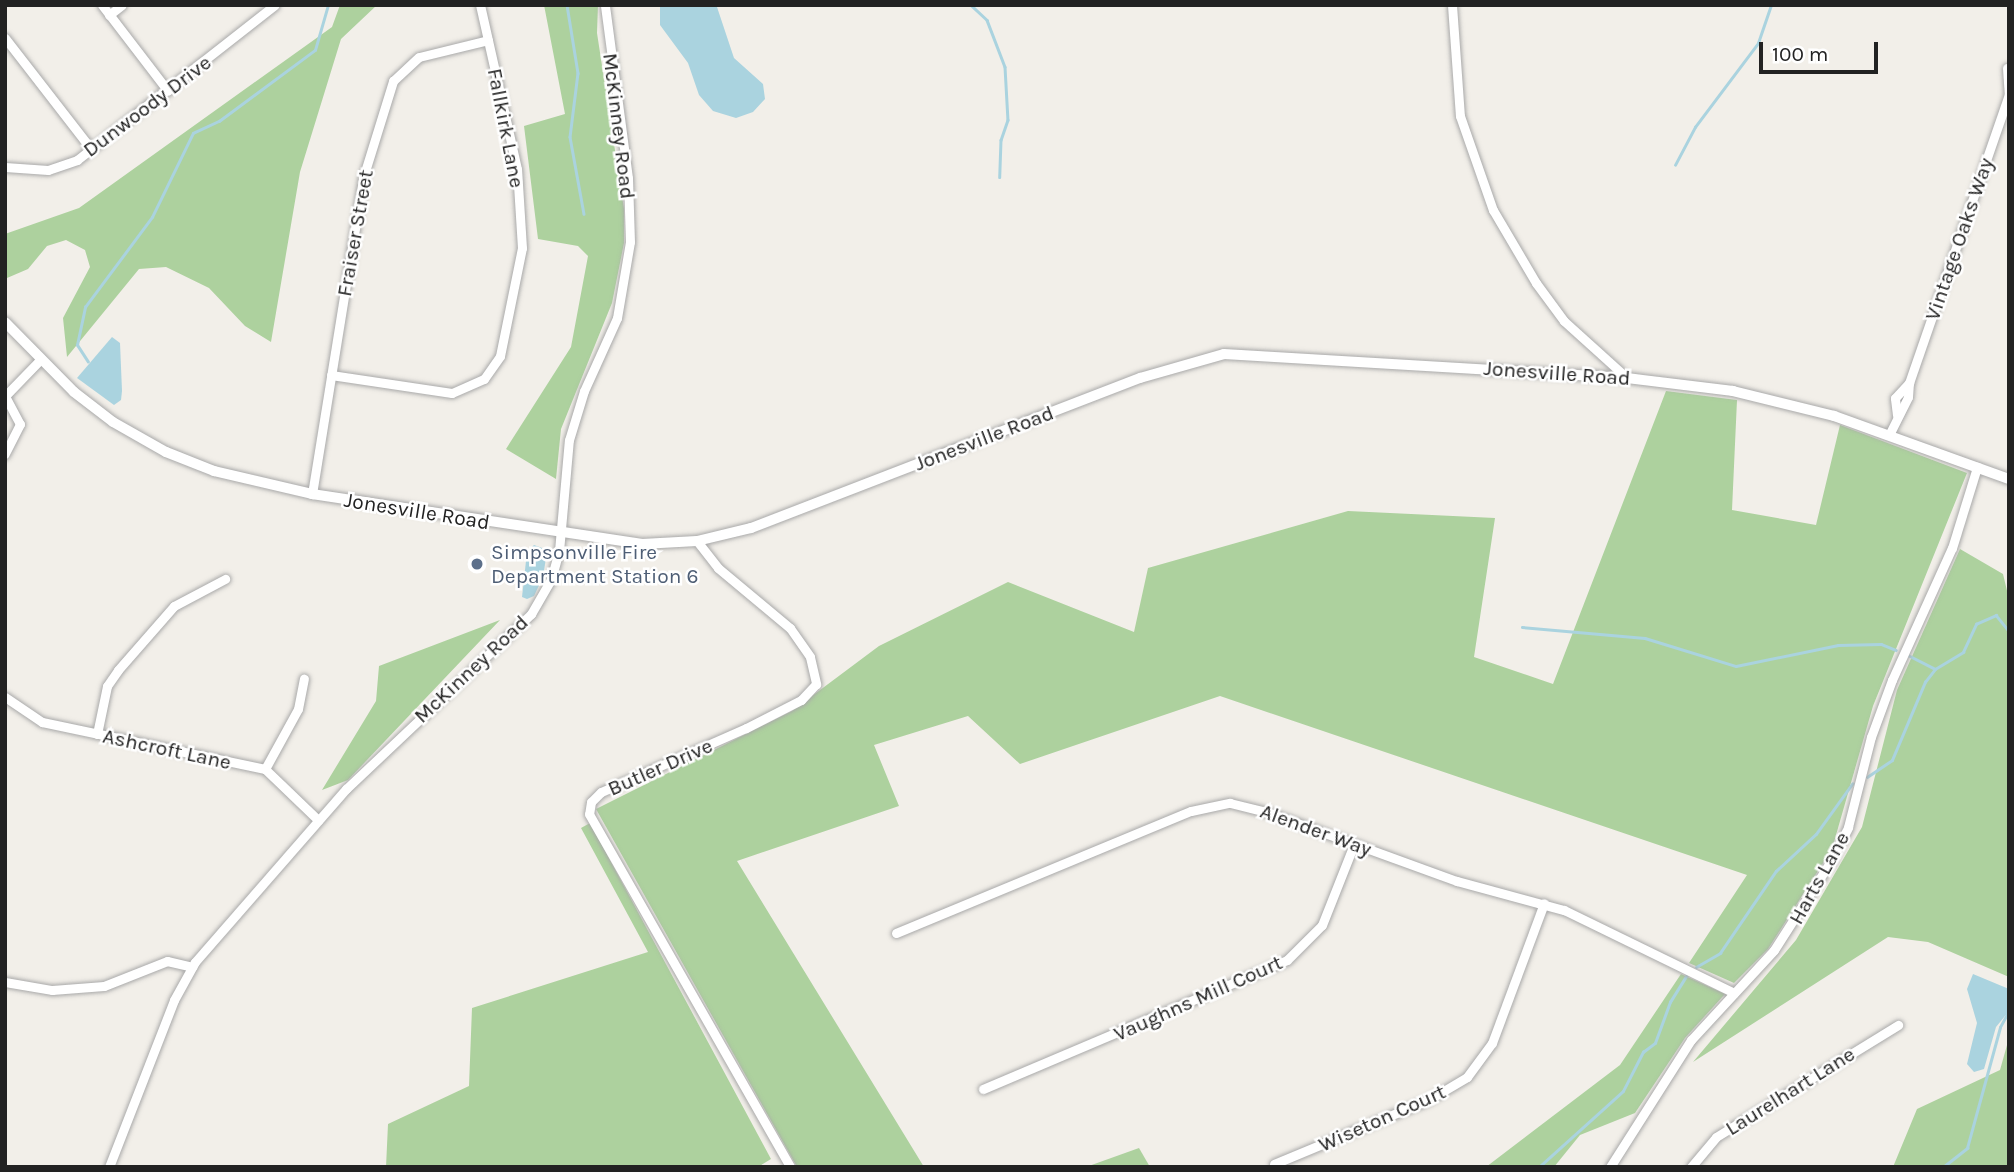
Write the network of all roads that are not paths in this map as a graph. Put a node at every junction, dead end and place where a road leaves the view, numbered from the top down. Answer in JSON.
{"nodes":[{"id":1,"x":102,"y":5,"type":"edge"},
{"id":2,"x":122,"y":5,"type":"edge"},
{"id":3,"x":275,"y":5,"type":"edge"},
{"id":4,"x":480,"y":5,"type":"edge"},
{"id":5,"x":605,"y":5,"type":"edge"},
{"id":6,"x":1452,"y":5,"type":"edge"},
{"id":7,"x":109,"y":15,"type":"junction"},
{"id":8,"x":5,"y":37,"type":"edge"},
{"id":9,"x":488,"y":40,"type":"junction"},
{"id":10,"x":2007,"y":68,"type":"edge"},
{"id":11,"x":168,"y":91,"type":"junction"},
{"id":12,"x":2009,"y":94,"type":"edge"},
{"id":13,"x":91,"y":149,"type":"junction"},
{"id":14,"x":5,"y":167,"type":"edge"},
{"id":15,"x":5,"y":322,"type":"edge"},
{"id":16,"x":41,"y":359,"type":"junction"},
{"id":17,"x":331,"y":375,"type":"junction"},
{"id":18,"x":1627,"y":378,"type":"junction"},
{"id":19,"x":5,"y":396,"type":"edge"},
{"id":20,"x":1889,"y":435,"type":"junction"},
{"id":21,"x":5,"y":454,"type":"edge"},
{"id":22,"x":1977,"y":467,"type":"junction"},
{"id":23,"x":2009,"y":479,"type":"edge"},
{"id":24,"x":312,"y":494,"type":"junction"},
{"id":25,"x":561,"y":533,"type":"junction"},
{"id":26,"x":697,"y":541,"type":"junction"},
{"id":27,"x":225,"y":579,"type":"dead end"},
{"id":28,"x":304,"y":679,"type":"dead end"},
{"id":29,"x":5,"y":696,"type":"edge"},
{"id":30,"x":97,"y":734,"type":"junction"},
{"id":31,"x":265,"y":769,"type":"junction"},
{"id":32,"x":317,"y":820,"type":"junction"},
{"id":33,"x":1354,"y":844,"type":"junction"},
{"id":34,"x":1544,"y":903,"type":"junction"},
{"id":35,"x":896,"y":933,"type":"dead end"},
{"id":36,"x":192,"y":967,"type":"junction"},
{"id":37,"x":5,"y":982,"type":"edge"},
{"id":38,"x":1734,"y":993,"type":"junction"},
{"id":39,"x":1898,"y":1025,"type":"dead end"},
{"id":40,"x":983,"y":1089,"type":"dead end"},
{"id":41,"x":1274,"y":1164,"type":"dead end"},
{"id":42,"x":109,"y":1167,"type":"edge"},
{"id":43,"x":790,"y":1167,"type":"edge"},
{"id":44,"x":1610,"y":1167,"type":"edge"},
{"id":45,"x":1691,"y":1167,"type":"edge"}],
"edges":[{"from":1,"to":7,"type":"street"},
{"from":2,"to":7,"type":"street"},
{"from":3,"to":11,"type":"street","name":"Dunwoody Drive"},
{"from":4,"to":9,"type":"street","name":"Fallkirk Lane"},
{"from":5,"to":25,"type":"street","name":"McKinney Road"},
{"from":6,"to":18,"type":"street"},
{"from":7,"to":11,"type":"street"},
{"from":8,"to":13,"type":"street"},
{"from":9,"to":17,"type":"street","name":"Fraiser Street"},
{"from":9,"to":17,"type":"street","name":"Fallkirk Lane"},
{"from":10,"to":12,"type":"street","name":"Vintage Oaks Way"},
{"from":11,"to":13,"type":"street","name":"Dunwoody Drive"},
{"from":12,"to":20,"type":"street","name":"Vintage Oaks Way"},
{"from":13,"to":14,"type":"street","name":"Dunwoody Drive"},
{"from":15,"to":16,"type":"street","name":"Jonesville Road"},
{"from":16,"to":19,"type":"street"},
{"from":16,"to":24,"type":"street","name":"Jonesville Road"},
{"from":17,"to":24,"type":"street","name":"Fraiser Street"},
{"from":18,"to":20,"type":"street","name":"Jonesville Road"},
{"from":18,"to":26,"type":"street","name":"Jonesville Road"},
{"from":19,"to":21,"type":"street"},
{"from":20,"to":22,"type":"street","name":"Jonesville Road"},
{"from":22,"to":23,"type":"street","name":"Jonesville Road"},
{"from":22,"to":38,"type":"street","name":"Harts Lane"},
{"from":24,"to":25,"type":"street","name":"Jonesville Road"},
{"from":25,"to":26,"type":"street","name":"Jonesville Road"},
{"from":25,"to":32,"type":"street","name":"McKinney Road"},
{"from":26,"to":43,"type":"street","name":"Butler Drive"},
{"from":27,"to":30,"type":"street"},
{"from":28,"to":31,"type":"street"},
{"from":29,"to":30,"type":"street","name":"Ashcroft Lane"},
{"from":30,"to":31,"type":"street","name":"Ashcroft Lane"},
{"from":31,"to":32,"type":"street"},
{"from":32,"to":36,"type":"street","name":"McKinney Road"},
{"from":33,"to":34,"type":"street","name":"Alender Way"},
{"from":33,"to":35,"type":"street","name":"Alender Way"},
{"from":33,"to":40,"type":"street","name":"Vaughns Mill Court"},
{"from":34,"to":38,"type":"street","name":"Alender Way"},
{"from":34,"to":41,"type":"street","name":"Wiseton Court"},
{"from":36,"to":37,"type":"street"},
{"from":36,"to":42,"type":"street","name":"McKinney Road"},
{"from":38,"to":44,"type":"street","name":"Harts Lane"},
{"from":39,"to":45,"type":"street","name":"Laurelhart Lane"}]}
